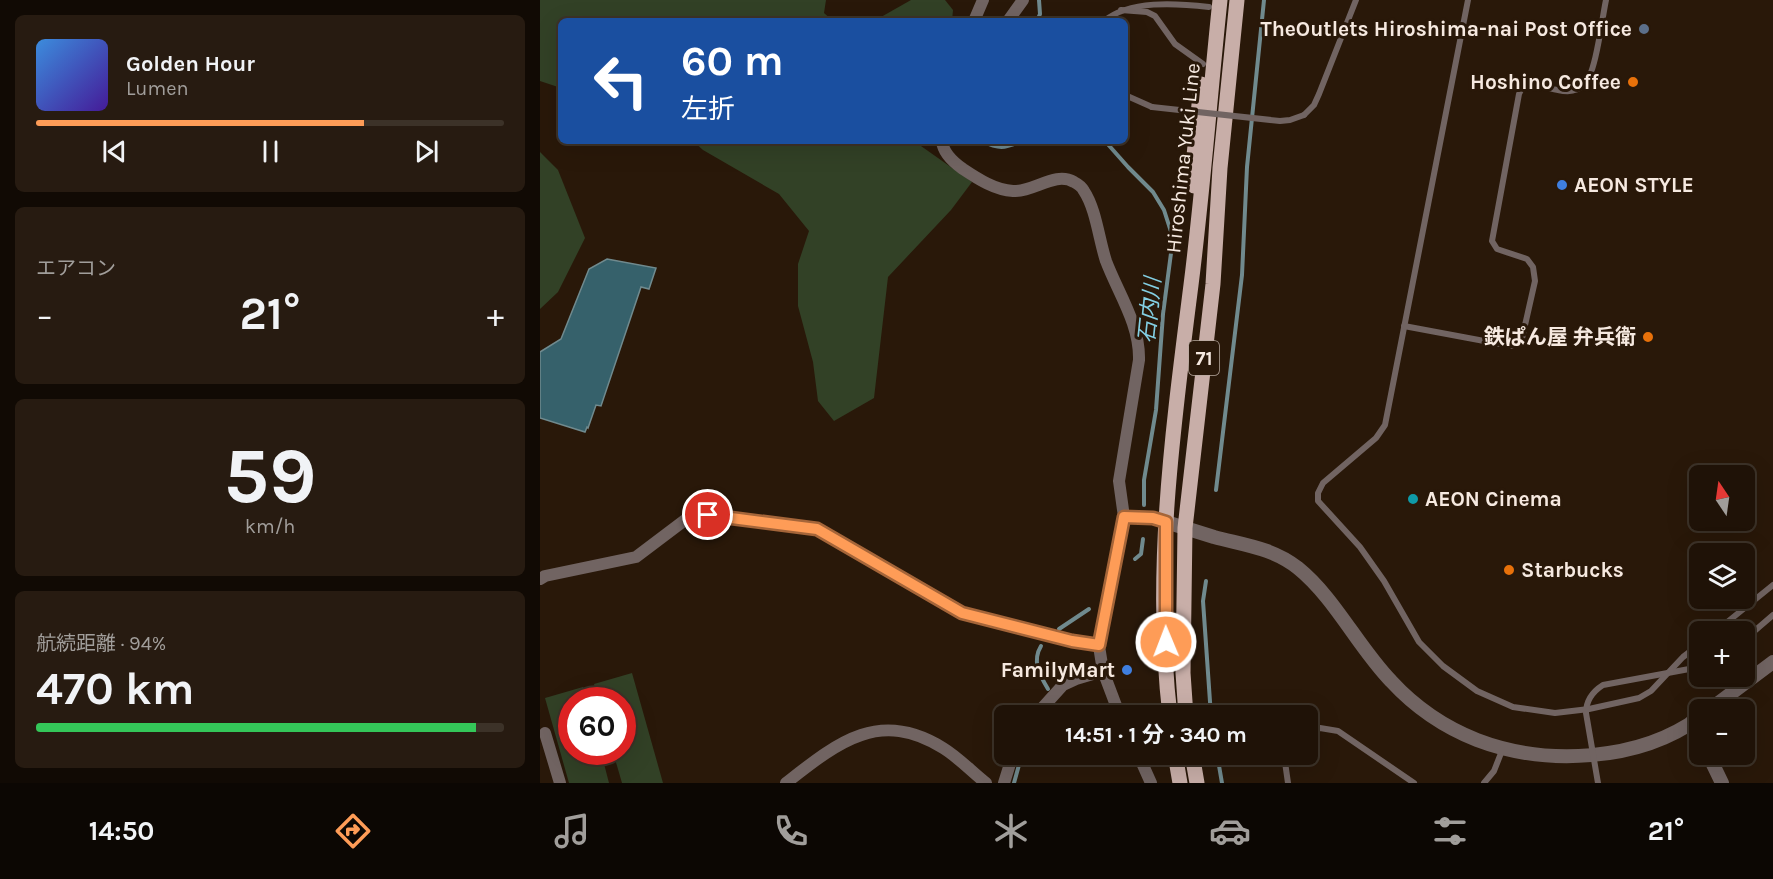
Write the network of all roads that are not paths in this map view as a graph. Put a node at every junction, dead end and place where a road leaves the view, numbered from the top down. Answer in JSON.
{"nodes":[{"id":1,"x":983,"y":0,"type":"edge"},
{"id":2,"x":1023,"y":0,"type":"edge"},
{"id":3,"x":1237,"y":0,"type":"edge"},
{"id":4,"x":1356,"y":0,"type":"edge"},
{"id":5,"x":1468,"y":0,"type":"edge"},
{"id":6,"x":1606,"y":0,"type":"edge"},
{"id":7,"x":1213,"y":2,"type":"edge"},
{"id":8,"x":1118,"y":10,"type":"junction"},
{"id":9,"x":975,"y":18,"type":"edge"},
{"id":10,"x":1010,"y":18,"type":"edge"},
{"id":11,"x":1108,"y":18,"type":"edge"},
{"id":12,"x":1203,"y":64,"type":"junction"},
{"id":13,"x":1128,"y":96,"type":"edge"},
{"id":14,"x":943,"y":144,"type":"edge"},
{"id":15,"x":1197,"y":231,"type":"junction"},
{"id":16,"x":1404,"y":326,"type":"junction"},
{"id":17,"x":1124,"y":517,"type":"junction"},
{"id":18,"x":1166,"y":522,"type":"junction"},
{"id":19,"x":1185,"y":528,"type":"junction"},
{"id":20,"x":540,"y":579,"type":"edge"},
{"id":21,"x":1773,"y":585,"type":"edge"},
{"id":22,"x":1773,"y":615,"type":"edge"},
{"id":23,"x":1729,"y":621,"type":"edge"},
{"id":24,"x":1755,"y":632,"type":"edge"},
{"id":25,"x":1099,"y":645,"type":"junction"},
{"id":26,"x":1689,"y":652,"type":"edge"},
{"id":27,"x":1773,"y":662,"type":"edge"},
{"id":28,"x":1689,"y":669,"type":"edge"},
{"id":29,"x":1103,"y":671,"type":"junction"},
{"id":30,"x":1724,"y":699,"type":"edge"},
{"id":31,"x":1045,"y":705,"type":"edge"},
{"id":32,"x":1116,"y":705,"type":"edge"},
{"id":33,"x":1169,"y":705,"type":"edge"},
{"id":34,"x":1185,"y":705,"type":"edge"},
{"id":35,"x":1689,"y":723,"type":"edge"},
{"id":36,"x":1318,"y":728,"type":"edge"},
{"id":37,"x":545,"y":733,"type":"dead end"},
{"id":38,"x":1503,"y":748,"type":"junction"},
{"id":39,"x":1010,"y":765,"type":"edge"},
{"id":40,"x":1143,"y":765,"type":"edge"},
{"id":41,"x":1178,"y":765,"type":"edge"},
{"id":42,"x":1193,"y":765,"type":"edge"},
{"id":43,"x":1287,"y":765,"type":"edge"},
{"id":44,"x":1713,"y":765,"type":"edge"},
{"id":45,"x":560,"y":783,"type":"edge"},
{"id":46,"x":786,"y":783,"type":"edge"},
{"id":47,"x":986,"y":783,"type":"edge"},
{"id":48,"x":1004,"y":783,"type":"edge"},
{"id":49,"x":1151,"y":783,"type":"edge"},
{"id":50,"x":1180,"y":783,"type":"edge"},
{"id":51,"x":1197,"y":783,"type":"edge"},
{"id":52,"x":1288,"y":783,"type":"edge"},
{"id":53,"x":1414,"y":783,"type":"edge"},
{"id":54,"x":1484,"y":783,"type":"edge"},
{"id":55,"x":1598,"y":783,"type":"edge"},
{"id":56,"x":1722,"y":783,"type":"edge"}],
"edges":[{"from":1,"to":9,"type":"street"},
{"from":2,"to":10,"type":"street"},
{"from":3,"to":19,"type":"main road","name":"Hiroshima Yuki Line","number":"71"},
{"from":4,"to":13,"type":"lane","bridge":true},
{"from":5,"to":16,"type":"lane"},
{"from":6,"to":16,"type":"lane"},
{"from":7,"to":8,"type":"lane"},
{"from":7,"to":12,"type":"main road"},
{"from":7,"to":15,"type":"main road","name":"Hiroshima Yuki Line","number":"71"},
{"from":8,"to":11,"type":"lane"},
{"from":8,"to":12,"type":"lane"},
{"from":12,"to":15,"type":"main road"},
{"from":14,"to":17,"type":"street"},
{"from":15,"to":18,"type":"main road","name":"Hiroshima Yuki Line","number":"71"},
{"from":16,"to":26,"type":"lane"},
{"from":17,"to":18,"type":"street"},
{"from":17,"to":25,"type":"street"},
{"from":18,"to":19,"type":"street"},
{"from":18,"to":33,"type":"main road","name":"Hiroshima Yuki Line","number":"71"},
{"from":19,"to":34,"type":"main road","name":"Hiroshima Yuki Line","number":"71"},
{"from":19,"to":38,"type":"street"},
{"from":20,"to":25,"type":"street"},
{"from":21,"to":23,"type":"lane"},
{"from":22,"to":24,"type":"lane"},
{"from":25,"to":29,"type":"street"},
{"from":27,"to":30,"type":"street"},
{"from":28,"to":55,"type":"lane","bridge":true},
{"from":29,"to":31,"type":"street"},
{"from":29,"to":32,"type":"street"},
{"from":35,"to":38,"type":"street"},
{"from":36,"to":53,"type":"lane"},
{"from":37,"to":45,"type":"street"},
{"from":38,"to":54,"type":"lane"},
{"from":39,"to":48,"type":"street"},
{"from":40,"to":49,"type":"street"},
{"from":41,"to":50,"type":"main road"},
{"from":42,"to":51,"type":"main road"},
{"from":43,"to":52,"type":"lane"},
{"from":44,"to":56,"type":"street"},
{"from":46,"to":47,"type":"street"}]}
